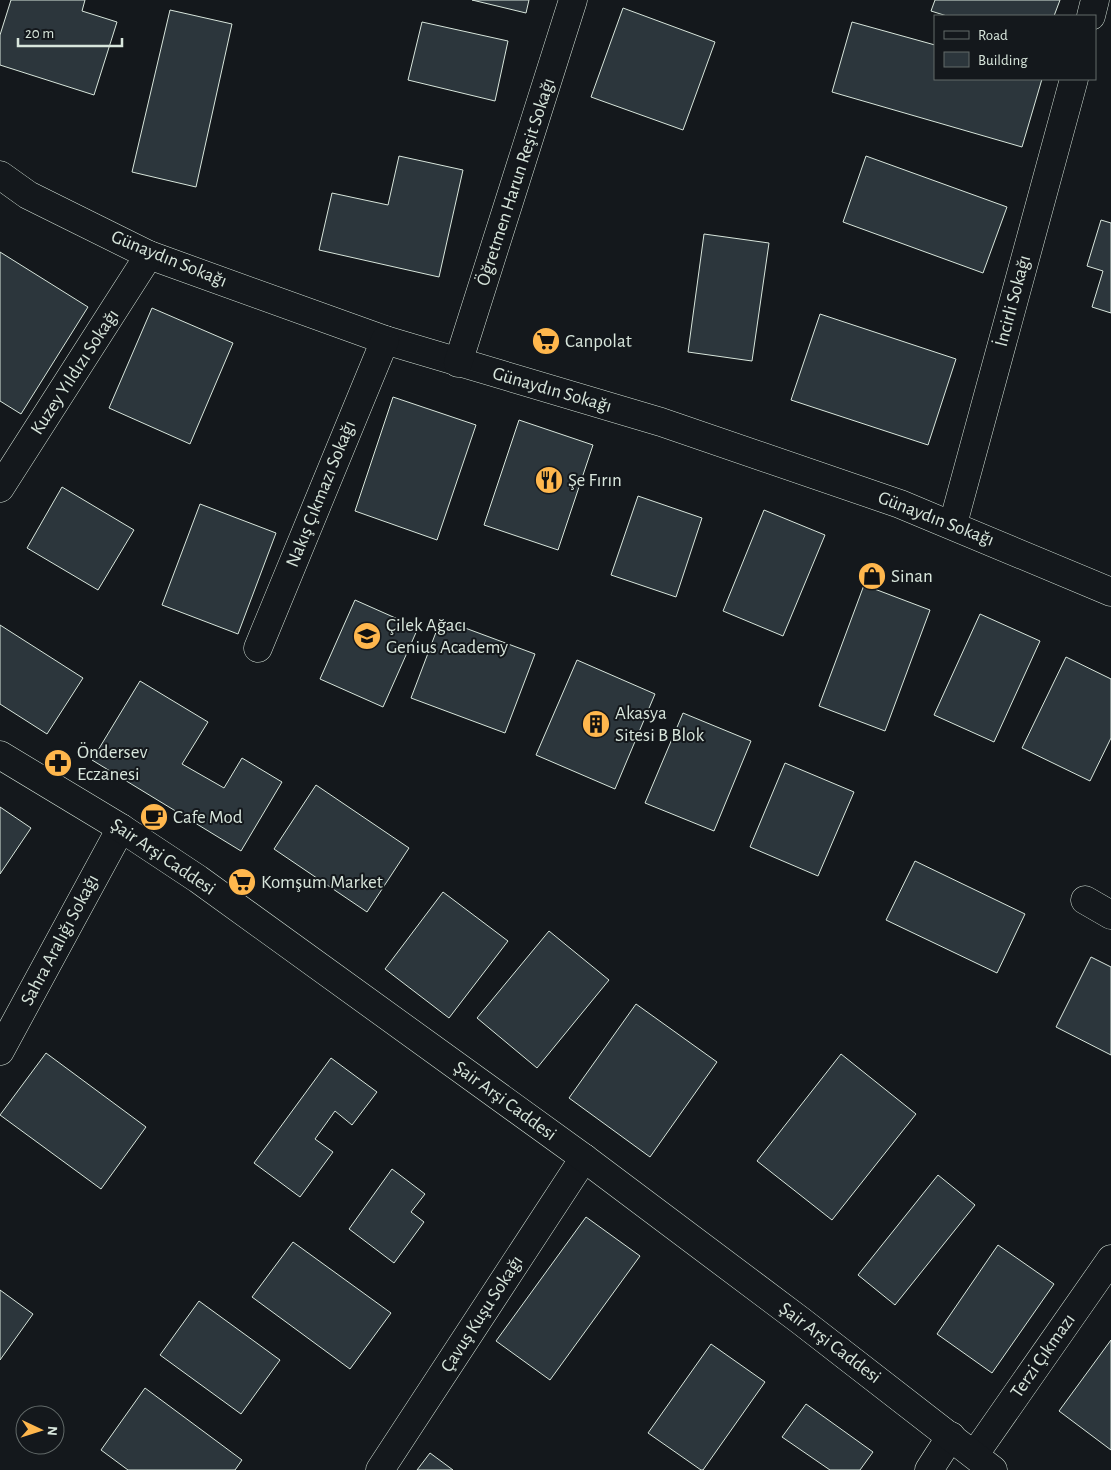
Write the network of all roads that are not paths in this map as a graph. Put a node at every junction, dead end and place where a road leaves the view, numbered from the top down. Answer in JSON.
{"nodes":[{"id":1,"x":573,"y":0,"type":"edge"},
{"id":2,"x":1095,"y":0,"type":"edge"},
{"id":3,"x":1091,"y":15,"type":"edge"},
{"id":4,"x":1074,"y":80,"type":"edge"},
{"id":5,"x":0,"y":175,"type":"edge"},
{"id":6,"x":149,"y":255,"type":"junction"},
{"id":7,"x":385,"y":340,"type":"junction"},
{"id":8,"x":458,"y":363,"type":"junction"},
{"id":9,"x":0,"y":488,"type":"edge"},
{"id":10,"x":953,"y":524,"type":"junction"},
{"id":11,"x":1111,"y":592,"type":"edge"},
{"id":12,"x":258,"y":648,"type":"dead end"},
{"id":13,"x":0,"y":755,"type":"edge"},
{"id":14,"x":120,"y":828,"type":"junction"},
{"id":15,"x":1085,"y":900,"type":"dead end"},
{"id":16,"x":1111,"y":915,"type":"edge"},
{"id":17,"x":0,"y":1051,"type":"edge"},
{"id":18,"x":584,"y":1158,"type":"junction"},
{"id":19,"x":1111,"y":1259,"type":"edge"},
{"id":20,"x":951,"y":1436,"type":"junction"},
{"id":21,"x":984,"y":1462,"type":"edge"},
{"id":22,"x":380,"y":1470,"type":"edge"},
{"id":23,"x":929,"y":1470,"type":"edge"}],
"edges":[{"from":1,"to":8,"type":"street","name":"Öğretmen Harun Reşit Sokağı"},
{"from":2,"to":3,"type":"street"},
{"from":4,"to":10,"type":"street","name":"İncirli Sokağı"},
{"from":5,"to":6,"type":"street","name":"Günaydın Sokağı"},
{"from":6,"to":7,"type":"street","name":"Günaydın Sokağı"},
{"from":6,"to":9,"type":"street","name":"Kuzey Yıldızı Sokağı"},
{"from":7,"to":8,"type":"street","name":"Günaydın Sokağı"},
{"from":7,"to":12,"type":"street","name":"Nakış Çıkmazı Sokağı"},
{"from":8,"to":10,"type":"street","name":"Günaydın Sokağı"},
{"from":10,"to":11,"type":"street","name":"Günaydın Sokağı"},
{"from":13,"to":14,"type":"street","name":"Şair Arşi Caddesi"},
{"from":14,"to":17,"type":"street","name":"Sahra Aralığı Sokağı"},
{"from":14,"to":18,"type":"street","name":"Şair Arşi Caddesi"},
{"from":15,"to":16,"type":"street"},
{"from":18,"to":20,"type":"street","name":"Şair Arşi Caddesi"},
{"from":18,"to":22,"type":"street","name":"Çavuş Kuşu Sokağı"},
{"from":19,"to":21,"type":"street","name":"Terzi Çıkmazı"},
{"from":20,"to":21,"type":"street","name":"Şair Arşi Caddesi"},
{"from":20,"to":23,"type":"street"}]}
